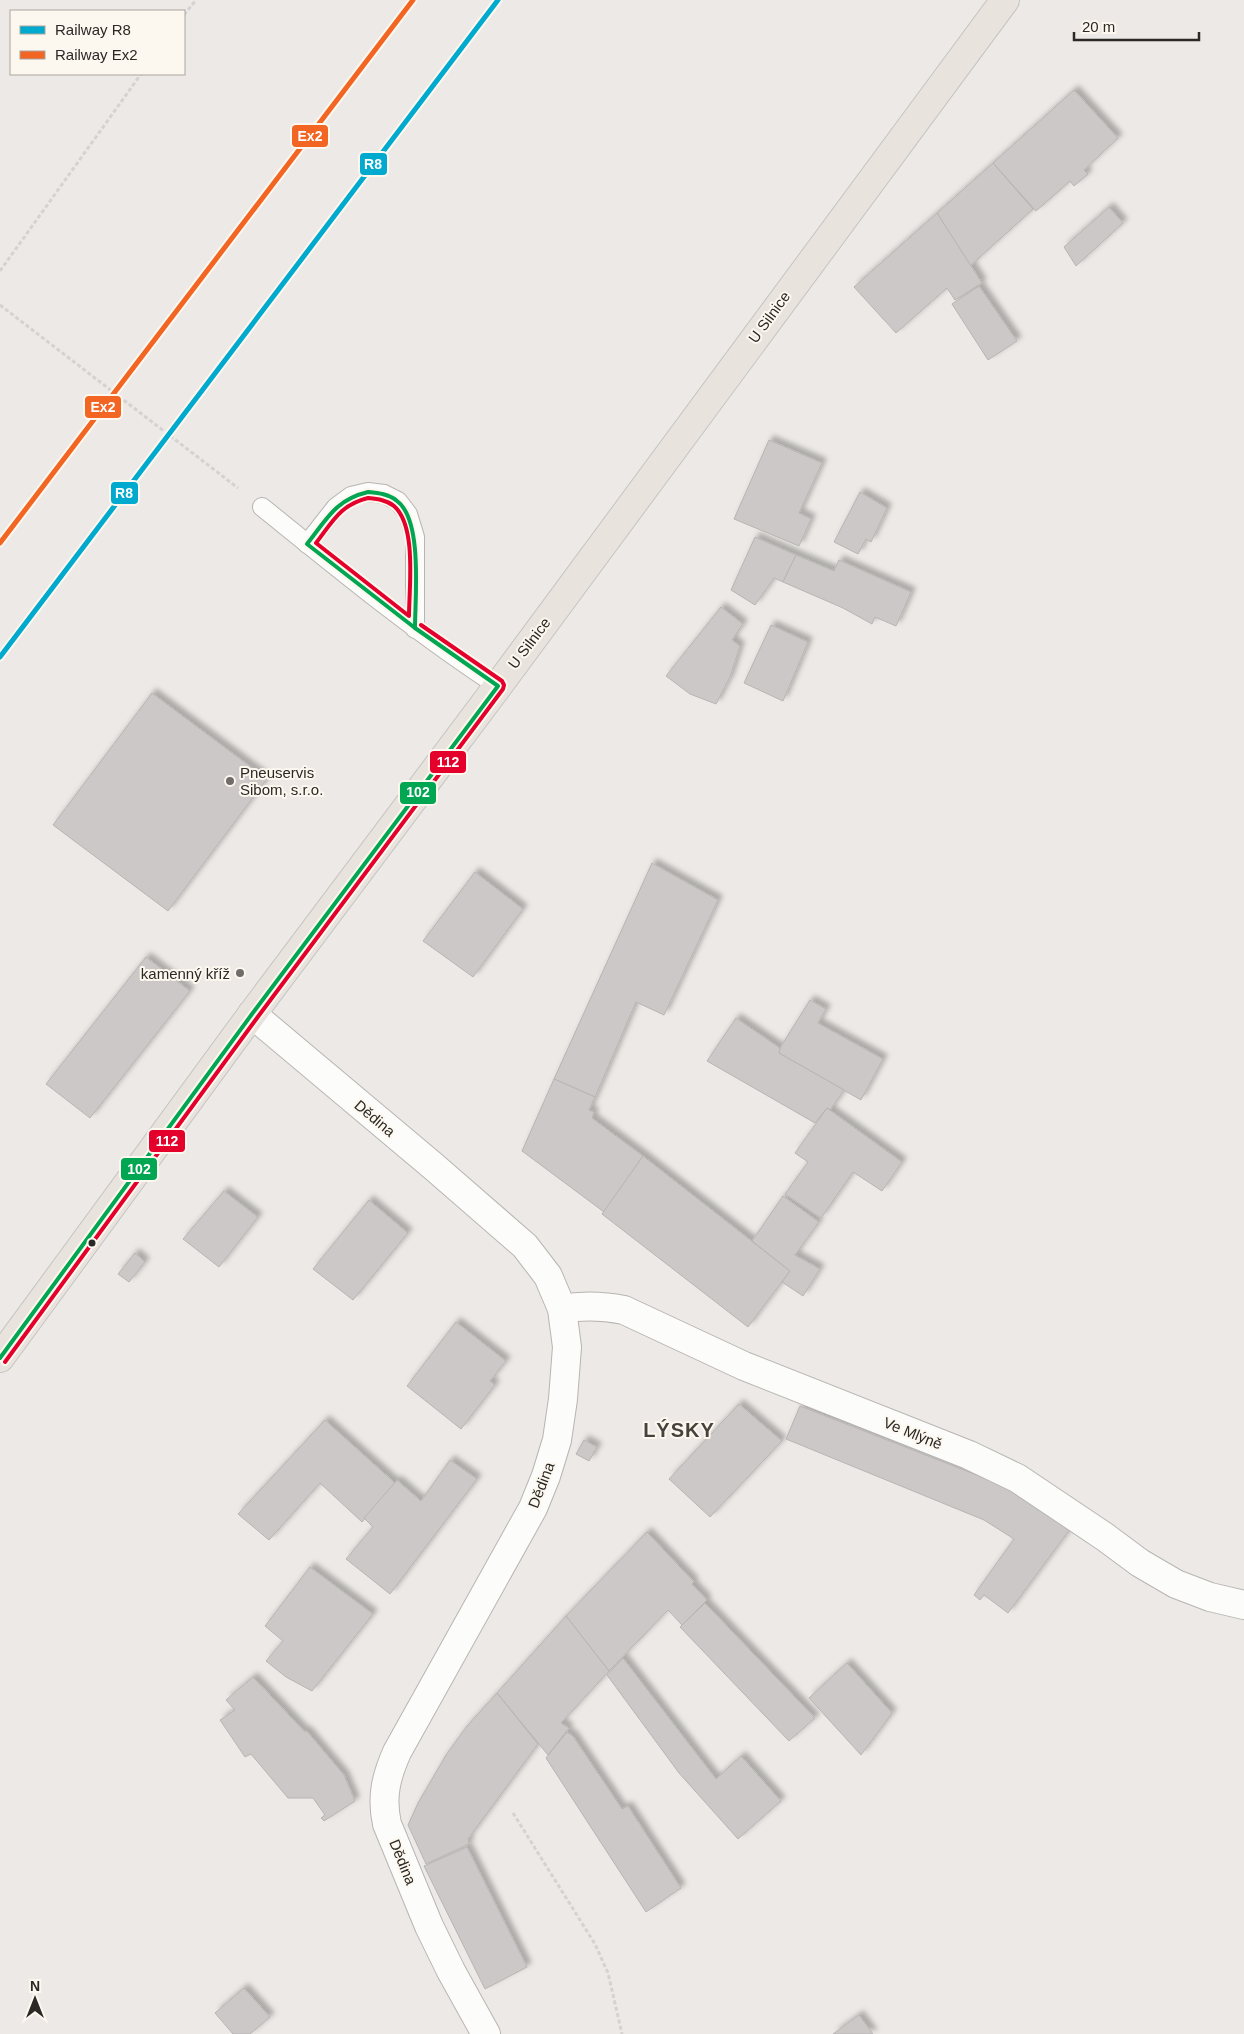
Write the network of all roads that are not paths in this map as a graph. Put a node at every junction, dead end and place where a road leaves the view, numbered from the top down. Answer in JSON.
{"nodes":[{"id":1,"x":1005,"y":0,"type":"edge"},
{"id":2,"x":262,"y":507,"type":"road end"},
{"id":3,"x":307,"y":544,"type":"junction"},
{"id":4,"x":415,"y":629,"type":"junction"},
{"id":5,"x":498,"y":686,"type":"junction"},
{"id":6,"x":252,"y":1014,"type":"junction"},
{"id":7,"x":562,"y":1309,"type":"junction"},
{"id":8,"x":0,"y":1358,"type":"edge"},
{"id":9,"x":1244,"y":1604,"type":"edge"},
{"id":10,"x":486,"y":2034,"type":"edge"}],
"edges":[{"from":1,"to":5,"type":"main road","name":"U Silnice"},
{"from":2,"to":3,"type":"lane"},
{"from":3,"to":4,"type":"lane"},
{"from":3,"to":4,"type":"lane"},
{"from":4,"to":5,"type":"lane"},
{"from":5,"to":6,"type":"main road","name":"U Silnice"},
{"from":6,"to":7,"type":"street","name":"Dědina"},
{"from":6,"to":8,"type":"main road","name":"U Silnice"},
{"from":7,"to":9,"type":"street","name":"Ve Mlýně"},
{"from":7,"to":10,"type":"street","name":"Dědina"}]}
